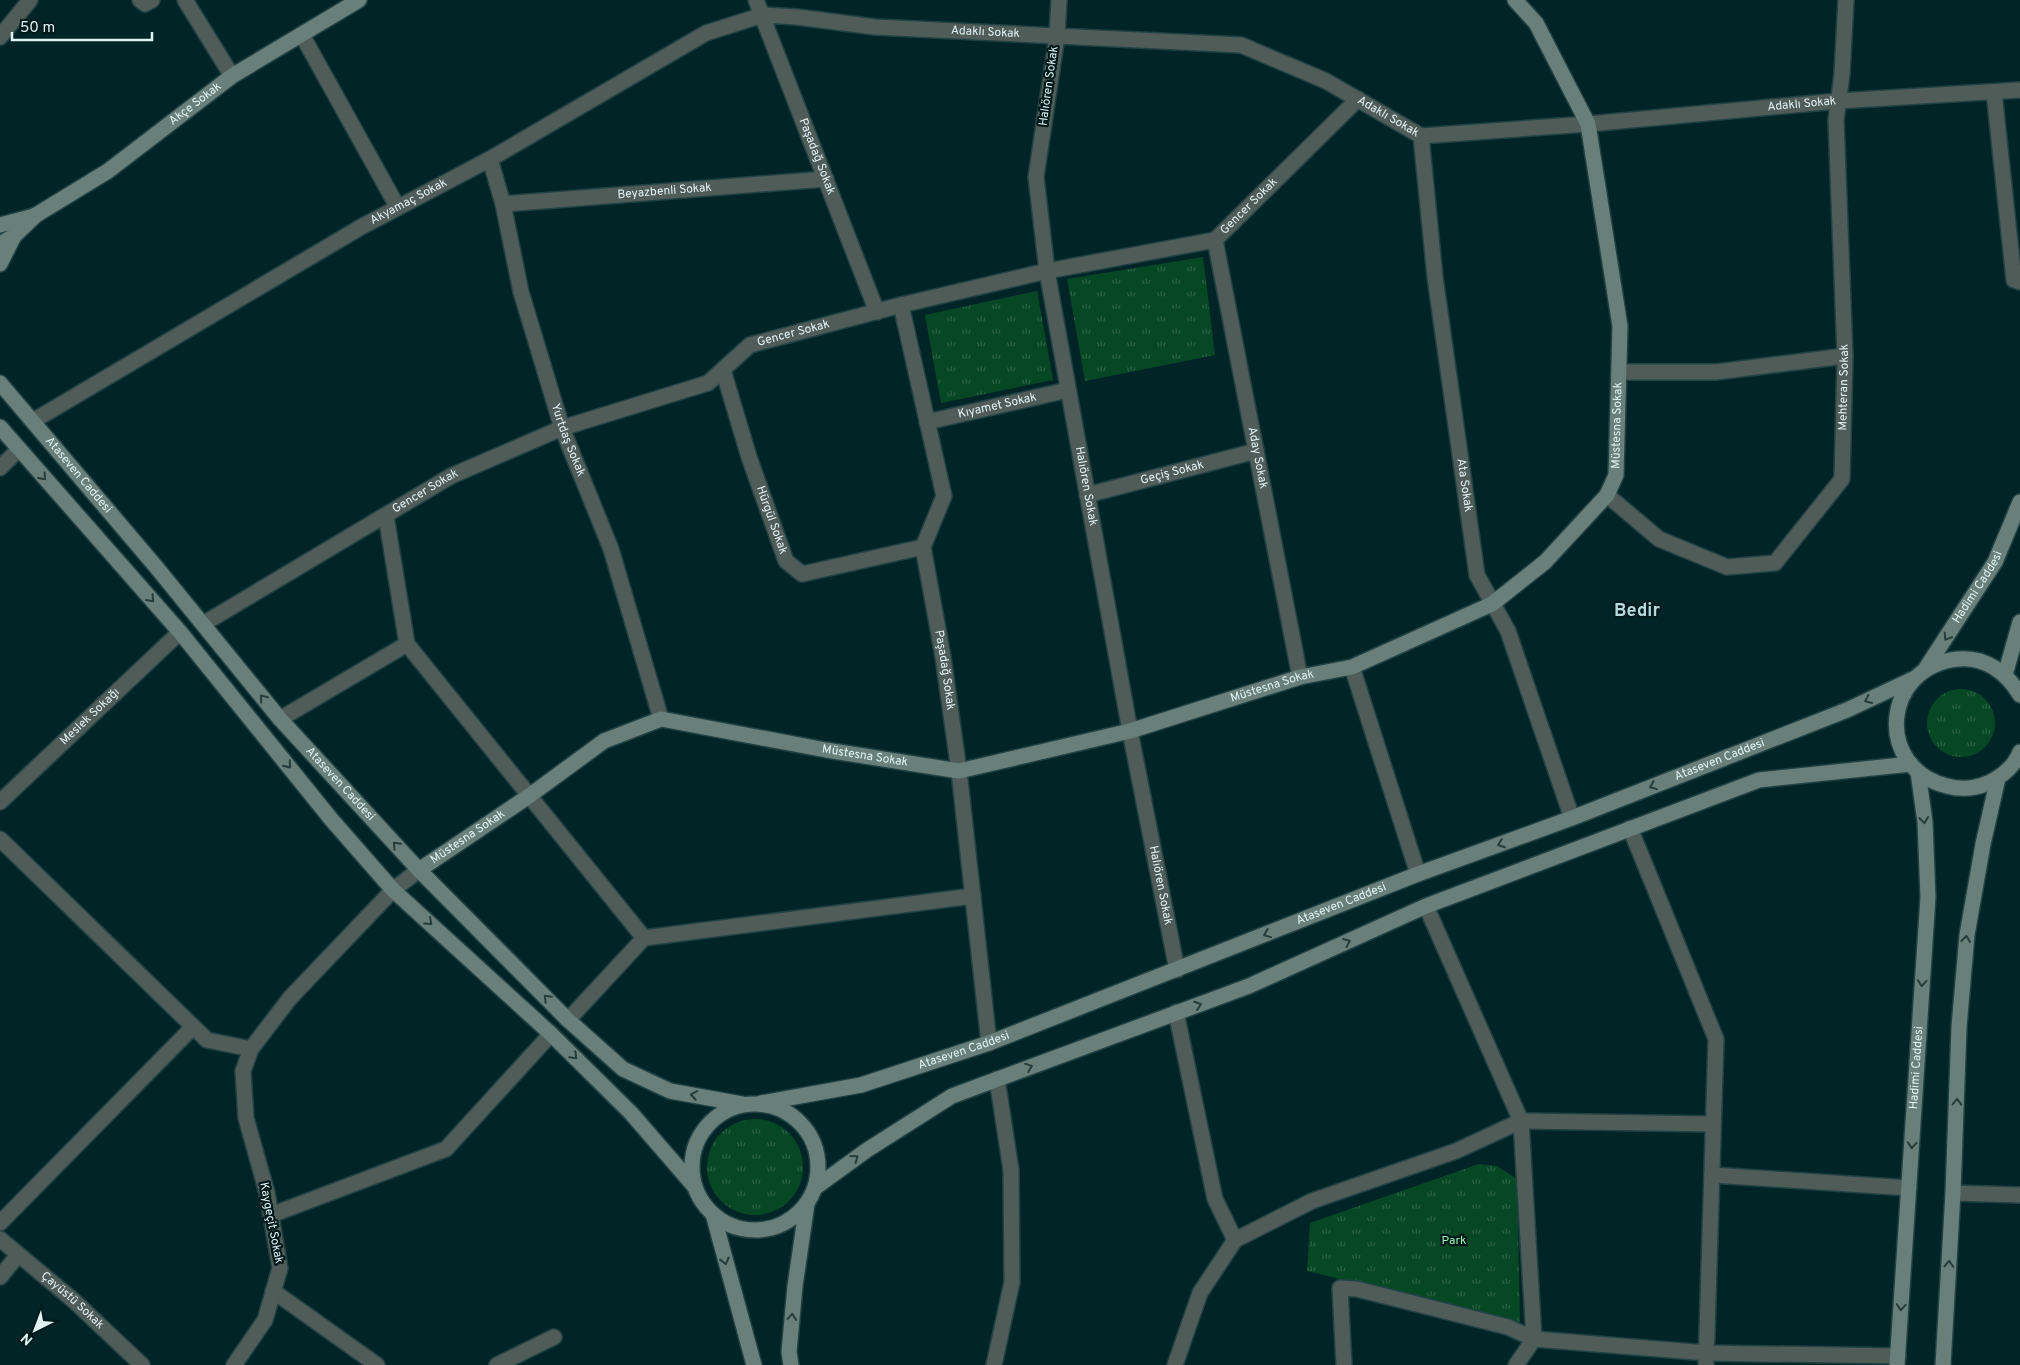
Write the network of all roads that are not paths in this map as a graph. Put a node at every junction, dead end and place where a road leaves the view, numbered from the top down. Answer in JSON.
{"nodes":[{"id":1,"x":30,"y":0,"type":"edge"},
{"id":2,"x":140,"y":0,"type":"edge"},
{"id":3,"x":152,"y":0,"type":"edge"},
{"id":4,"x":185,"y":0,"type":"edge"},
{"id":5,"x":359,"y":0,"type":"edge"},
{"id":6,"x":756,"y":0,"type":"edge"},
{"id":7,"x":1059,"y":0,"type":"edge"},
{"id":8,"x":1515,"y":0,"type":"edge"},
{"id":9,"x":1846,"y":0,"type":"edge"},
{"id":10,"x":763,"y":15,"type":"junction"},
{"id":11,"x":797,"y":17,"type":"joint"},
{"id":12,"x":302,"y":35,"type":"junction"},
{"id":13,"x":1057,"y":36,"type":"junction"},
{"id":14,"x":0,"y":37,"type":"edge"},
{"id":15,"x":232,"y":76,"type":"junction"},
{"id":16,"x":2020,"y":90,"type":"edge"},
{"id":17,"x":1994,"y":92,"type":"junction"},
{"id":18,"x":1358,"y":99,"type":"junction"},
{"id":19,"x":1838,"y":101,"type":"junction"},
{"id":20,"x":1588,"y":124,"type":"junction"},
{"id":21,"x":1421,"y":136,"type":"junction"},
{"id":22,"x":490,"y":158,"type":"junction"},
{"id":23,"x":826,"y":179,"type":"junction"},
{"id":24,"x":503,"y":204,"type":"junction"},
{"id":25,"x":397,"y":206,"type":"junction"},
{"id":26,"x":36,"y":215,"type":"junction"},
{"id":27,"x":0,"y":225,"type":"edge"},
{"id":28,"x":14,"y":236,"type":"junction"},
{"id":29,"x":1216,"y":240,"type":"junction"},
{"id":30,"x":0,"y":244,"type":"edge"},
{"id":31,"x":0,"y":264,"type":"edge"},
{"id":32,"x":1047,"y":271,"type":"junction"},
{"id":33,"x":2020,"y":282,"type":"edge"},
{"id":34,"x":901,"y":305,"type":"junction"},
{"id":35,"x":877,"y":312,"type":"junction"},
{"id":36,"x":1846,"y":356,"type":"junction"},
{"id":37,"x":723,"y":370,"type":"junction"},
{"id":38,"x":1620,"y":372,"type":"junction"},
{"id":39,"x":0,"y":375,"type":"edge"},
{"id":40,"x":3,"y":387,"type":"edge"},
{"id":41,"x":1068,"y":390,"type":"junction"},
{"id":42,"x":33,"y":420,"type":"junction"},
{"id":43,"x":927,"y":422,"type":"junction"},
{"id":44,"x":0,"y":427,"type":"edge"},
{"id":45,"x":562,"y":428,"type":"junction"},
{"id":46,"x":18,"y":450,"type":"junction"},
{"id":47,"x":1256,"y":451,"type":"junction"},
{"id":48,"x":0,"y":468,"type":"edge"},
{"id":49,"x":1087,"y":495,"type":"junction"},
{"id":50,"x":1607,"y":495,"type":"junction"},
{"id":51,"x":2020,"y":502,"type":"edge"},
{"id":52,"x":386,"y":516,"type":"junction"},
{"id":53,"x":923,"y":547,"type":"junction"},
{"id":54,"x":1492,"y":604,"type":"junction"},
{"id":55,"x":2020,"y":622,"type":"edge"},
{"id":56,"x":203,"y":624,"type":"junction"},
{"id":57,"x":180,"y":632,"type":"junction"},
{"id":58,"x":407,"y":644,"type":"junction"},
{"id":59,"x":1352,"y":667,"type":"junction"},
{"id":60,"x":1926,"y":668,"type":"junction"},
{"id":61,"x":1300,"y":677,"type":"junction"},
{"id":62,"x":1913,"y":679,"type":"junction"},
{"id":63,"x":2015,"y":684,"type":"edge"},
{"id":64,"x":280,"y":719,"type":"junction"},
{"id":65,"x":661,"y":719,"type":"junction"},
{"id":66,"x":1130,"y":731,"type":"junction"},
{"id":67,"x":2020,"y":752,"type":"edge"},
{"id":68,"x":1914,"y":768,"type":"junction"},
{"id":69,"x":959,"y":771,"type":"junction"},
{"id":70,"x":2009,"y":771,"type":"edge"},
{"id":71,"x":529,"y":796,"type":"junction"},
{"id":72,"x":0,"y":802,"type":"edge"},
{"id":73,"x":1572,"y":818,"type":"junction"},
{"id":74,"x":1630,"y":828,"type":"junction"},
{"id":75,"x":0,"y":839,"type":"edge"},
{"id":76,"x":419,"y":870,"type":"junction"},
{"id":77,"x":1418,"y":874,"type":"junction"},
{"id":78,"x":392,"y":890,"type":"junction"},
{"id":79,"x":973,"y":896,"type":"junction"},
{"id":80,"x":1426,"y":906,"type":"junction"},
{"id":81,"x":644,"y":938,"type":"junction"},
{"id":82,"x":1177,"y":970,"type":"junction"},
{"id":83,"x":1176,"y":1012,"type":"junction"},
{"id":84,"x":568,"y":1020,"type":"junction"},
{"id":85,"x":193,"y":1027,"type":"junction"},
{"id":86,"x":551,"y":1034,"type":"junction"},
{"id":87,"x":989,"y":1043,"type":"junction"},
{"id":88,"x":250,"y":1049,"type":"junction"},
{"id":89,"x":997,"y":1079,"type":"junction"},
{"id":90,"x":761,"y":1103,"type":"junction"},
{"id":91,"x":742,"y":1104,"type":"junction"},
{"id":92,"x":1521,"y":1121,"type":"junction"},
{"id":93,"x":1713,"y":1124,"type":"junction"},
{"id":94,"x":1712,"y":1175,"type":"junction"},
{"id":95,"x":695,"y":1186,"type":"junction"},
{"id":96,"x":816,"y":1187,"type":"junction"},
{"id":97,"x":1909,"y":1188,"type":"junction"},
{"id":98,"x":1953,"y":1193,"type":"junction"},
{"id":99,"x":2020,"y":1195,"type":"edge"},
{"id":100,"x":807,"y":1204,"type":"junction"},
{"id":101,"x":713,"y":1214,"type":"junction"},
{"id":102,"x":271,"y":1215,"type":"junction"},
{"id":103,"x":0,"y":1224,"type":"edge"},
{"id":104,"x":0,"y":1240,"type":"edge"},
{"id":105,"x":1234,"y":1240,"type":"junction"},
{"id":106,"x":18,"y":1255,"type":"junction"},
{"id":107,"x":0,"y":1277,"type":"edge"},
{"id":108,"x":273,"y":1291,"type":"junction"},
{"id":109,"x":554,"y":1337,"type":"dead end"},
{"id":110,"x":1534,"y":1339,"type":"junction"},
{"id":111,"x":1707,"y":1359,"type":"edge"},
{"id":112,"x":1898,"y":1360,"type":"edge"},
{"id":113,"x":142,"y":1365,"type":"edge"},
{"id":114,"x":234,"y":1365,"type":"edge"},
{"id":115,"x":377,"y":1365,"type":"edge"},
{"id":116,"x":497,"y":1365,"type":"edge"},
{"id":117,"x":754,"y":1365,"type":"edge"},
{"id":118,"x":791,"y":1365,"type":"edge"},
{"id":119,"x":994,"y":1365,"type":"edge"},
{"id":120,"x":1175,"y":1365,"type":"edge"},
{"id":121,"x":1344,"y":1365,"type":"edge"},
{"id":122,"x":1516,"y":1365,"type":"edge"},
{"id":123,"x":1943,"y":1365,"type":"edge"}],
"edges":[{"from":1,"to":14,"type":"street"},
{"from":2,"to":3,"type":"street"},
{"from":4,"to":15,"type":"street"},
{"from":5,"to":12,"type":"main road","name":"Akçe Sokak"},
{"from":6,"to":10,"type":"street","name":"Paşadağ Sokak"},
{"from":7,"to":13,"type":"street","name":"Halıören Sokak"},
{"from":8,"to":20,"type":"main road","name":"Müstesna Sokak"},
{"from":9,"to":19,"type":"street","name":"Mehteran Sokak"},
{"from":10,"to":11,"type":"street","name":"Akyamaç Sokak"},
{"from":10,"to":22,"type":"street","name":"Akyamaç Sokak"},
{"from":10,"to":23,"type":"street","name":"Paşadağ Sokak"},
{"from":11,"to":13,"type":"street","name":"Adaklı Sokak"},
{"from":12,"to":15,"type":"main road","name":"Akçe Sokak"},
{"from":12,"to":25,"type":"street"},
{"from":13,"to":18,"type":"street","name":"Adaklı Sokak"},
{"from":13,"to":32,"type":"street","name":"Halıören Sokak"},
{"from":15,"to":26,"type":"main road","name":"Akçe Sokak"},
{"from":16,"to":17,"type":"street","name":"Adaklı Sokak"},
{"from":17,"to":19,"type":"street","name":"Adaklı Sokak"},
{"from":17,"to":33,"type":"street"},
{"from":18,"to":21,"type":"street","name":"Adaklı Sokak"},
{"from":18,"to":29,"type":"street","name":"Gencer Sokak"},
{"from":19,"to":20,"type":"street","name":"Adaklı Sokak"},
{"from":19,"to":36,"type":"street","name":"Mehteran Sokak"},
{"from":20,"to":21,"type":"street","name":"Adaklı Sokak"},
{"from":20,"to":38,"type":"main road","name":"Müstesna Sokak"},
{"from":21,"to":54,"type":"street","name":"Ata Sokak"},
{"from":22,"to":24,"type":"street","name":"Yurtdaş Sokak"},
{"from":22,"to":25,"type":"street","name":"Akyamaç Sokak"},
{"from":23,"to":24,"type":"street","name":"Beyazbenli Sokak"},
{"from":23,"to":35,"type":"street","name":"Paşadağ Sokak"},
{"from":24,"to":45,"type":"street","name":"Yurtdaş Sokak"},
{"from":25,"to":42,"type":"street","name":"Akyamaç Sokak"},
{"from":26,"to":27,"type":"main road","name":"Akçe Sokak"},
{"from":26,"to":28,"type":"main road","name":"Akçe Sokak"},
{"from":28,"to":30,"type":"main road","name":"Akçe Sokak"},
{"from":28,"to":31,"type":"main road"},
{"from":29,"to":32,"type":"street","name":"Gencer Sokak"},
{"from":29,"to":47,"type":"street","name":"Aday Sokak"},
{"from":32,"to":34,"type":"street","name":"Gencer Sokak"},
{"from":32,"to":41,"type":"street","name":"Halıören Sokak"},
{"from":34,"to":35,"type":"street","name":"Gencer Sokak"},
{"from":34,"to":43,"type":"street"},
{"from":35,"to":37,"type":"street","name":"Gencer Sokak"},
{"from":36,"to":38,"type":"street"},
{"from":36,"to":50,"type":"street","name":"Mehteran Sokak"},
{"from":37,"to":45,"type":"street","name":"Gencer Sokak"},
{"from":37,"to":53,"type":"street","name":"Hürgül Sokak"},
{"from":38,"to":50,"type":"main road","name":"Müstesna Sokak"},
{"from":39,"to":40,"type":"main road"},
{"from":40,"to":42,"type":"main road","name":"Ataseven Caddesi"},
{"from":41,"to":43,"type":"street","name":"Kıyamet Sokak"},
{"from":41,"to":49,"type":"street","name":"Halıören Sokak"},
{"from":42,"to":56,"type":"main road","name":"Ataseven Caddesi"},
{"from":43,"to":53,"type":"street"},
{"from":44,"to":46,"type":"main road","name":"Ataseven Caddesi"},
{"from":45,"to":52,"type":"street","name":"Gencer Sokak"},
{"from":45,"to":65,"type":"street","name":"Yurtdaş Sokak"},
{"from":46,"to":48,"type":"street"},
{"from":46,"to":57,"type":"main road","name":"Ataseven Caddesi","one_way":true},
{"from":47,"to":49,"type":"street","name":"Geçiş Sokak"},
{"from":47,"to":61,"type":"street","name":"Aday Sokak"},
{"from":49,"to":66,"type":"street","name":"Halıören Sokak"},
{"from":50,"to":54,"type":"main road","name":"Müstesna Sokak"},
{"from":51,"to":60,"type":"main road","name":"Hadimi Caddesi","one_way":true},
{"from":52,"to":56,"type":"street","name":"Gencer Sokak"},
{"from":52,"to":58,"type":"street"},
{"from":53,"to":69,"type":"street","name":"Paşadağ Sokak"},
{"from":54,"to":59,"type":"main road","name":"Müstesna Sokak"},
{"from":54,"to":73,"type":"street","name":"Ata Sokak"},
{"from":55,"to":63,"type":"main road"},
{"from":64,"to":56,"type":"main road","name":"Ataseven Caddesi","one_way":true},
{"from":57,"to":72,"type":"street","name":"Meslek Sokağı"},
{"from":57,"to":78,"type":"main road","name":"Ataseven Caddesi","one_way":true},
{"from":58,"to":64,"type":"street"},
{"from":58,"to":71,"type":"street"},
{"from":59,"to":61,"type":"main road","name":"Müstesna Sokak"},
{"from":59,"to":77,"type":"street"},
{"from":60,"to":62,"type":"main road"},
{"from":60,"to":63,"type":"main road"},
{"from":61,"to":66,"type":"main road","name":"Müstesna Sokak"},
{"from":62,"to":68,"type":"main road","name":"Hadimi Caddesi"},
{"from":62,"to":73,"type":"main road","name":"Ataseven Caddesi","one_way":true},
{"from":76,"to":64,"type":"main road","name":"Ataseven Caddesi","one_way":true},
{"from":65,"to":69,"type":"main road","name":"Müstesna Sokak"},
{"from":65,"to":71,"type":"main road","name":"Müstesna Sokak"},
{"from":66,"to":69,"type":"main road","name":"Müstesna Sokak"},
{"from":66,"to":82,"type":"street","name":"Halıören Sokak"},
{"from":67,"to":70,"type":"main road"},
{"from":68,"to":70,"type":"main road"},
{"from":68,"to":74,"type":"main road"},
{"from":68,"to":97,"type":"main road","name":"Hadimi Caddesi","one_way":true},
{"from":69,"to":79,"type":"street","name":"Paşadağ Sokak"},
{"from":98,"to":70,"type":"main road","one_way":true},
{"from":71,"to":76,"type":"main road","name":"Müstesna Sokak"},
{"from":71,"to":81,"type":"street"},
{"from":73,"to":77,"type":"main road","name":"Ataseven Caddesi","one_way":true},
{"from":74,"to":80,"type":"main road"},
{"from":74,"to":93,"type":"street"},
{"from":75,"to":85,"type":"street"},
{"from":76,"to":78,"type":"street"},
{"from":84,"to":76,"type":"main road","name":"Ataseven Caddesi","one_way":true},
{"from":77,"to":82,"type":"main road","name":"Ataseven Caddesi","one_way":true},
{"from":78,"to":86,"type":"main road","name":"Ataseven Caddesi","one_way":true},
{"from":78,"to":88,"type":"street"},
{"from":79,"to":81,"type":"street"},
{"from":79,"to":87,"type":"street","name":"Paşadağ Sokak"},
{"from":83,"to":80,"type":"main road","one_way":true},
{"from":80,"to":92,"type":"street"},
{"from":81,"to":84,"type":"street"},
{"from":82,"to":87,"type":"main road","name":"Ataseven Caddesi"},
{"from":89,"to":83,"type":"main road","one_way":true},
{"from":83,"to":105,"type":"street"},
{"from":91,"to":84,"type":"main road","name":"Ataseven Caddesi","one_way":true},
{"from":85,"to":88,"type":"street"},
{"from":85,"to":103,"type":"street"},
{"from":86,"to":95,"type":"main road","name":"Ataseven Caddesi","one_way":true},
{"from":86,"to":102,"type":"street"},
{"from":87,"to":90,"type":"main road","name":"Ataseven Caddesi"},
{"from":88,"to":102,"type":"street","name":"Kaygeçit Sokak"},
{"from":96,"to":89,"type":"main road","one_way":true},
{"from":89,"to":119,"type":"street"},
{"from":90,"to":91,"type":"main road"},
{"from":90,"to":96,"type":"main road"},
{"from":91,"to":95,"type":"main road"},
{"from":92,"to":93,"type":"street"},
{"from":92,"to":105,"type":"street"},
{"from":92,"to":110,"type":"street"},
{"from":93,"to":94,"type":"street"},
{"from":94,"to":97,"type":"street"},
{"from":94,"to":111,"type":"street"},
{"from":95,"to":101,"type":"main road"},
{"from":96,"to":100,"type":"main road"},
{"from":97,"to":112,"type":"main road","name":"Hadimi Caddesi","one_way":true},
{"from":98,"to":99,"type":"street"},
{"from":123,"to":98,"type":"main road","one_way":true},
{"from":100,"to":101,"type":"main road"},
{"from":118,"to":100,"type":"main road","one_way":true},
{"from":101,"to":117,"type":"main road","one_way":true},
{"from":102,"to":108,"type":"street","name":"Kaygeçit Sokak"},
{"from":104,"to":106,"type":"street","name":"Çayüstü Sokak"},
{"from":105,"to":120,"type":"street"},
{"from":106,"to":107,"type":"street"},
{"from":106,"to":113,"type":"street","name":"Çayüstü Sokak"},
{"from":108,"to":114,"type":"street","name":"Kaygeçit Sokak"},
{"from":108,"to":115,"type":"street"},
{"from":109,"to":116,"type":"street"},
{"from":110,"to":111,"type":"street"},
{"from":110,"to":121,"type":"street"},
{"from":110,"to":122,"type":"street"},
{"from":111,"to":112,"type":"street"}]}
